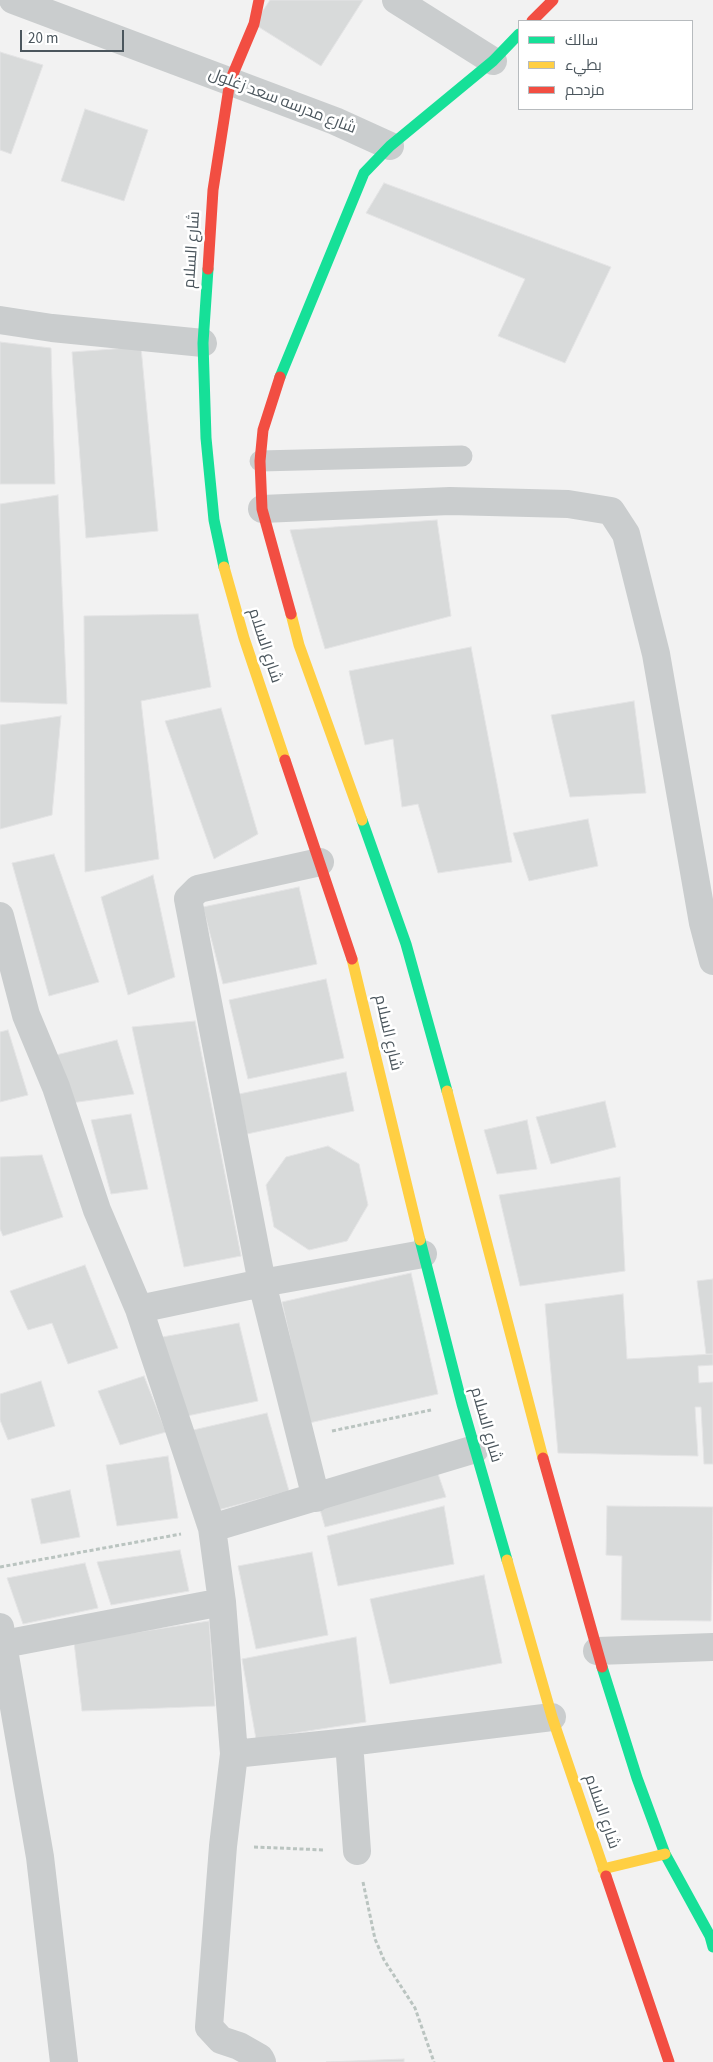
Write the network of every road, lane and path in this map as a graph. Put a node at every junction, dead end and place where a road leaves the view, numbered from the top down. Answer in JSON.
{"nodes":[{"id":1,"x":13,"y":0,"type":"edge"},
{"id":2,"x":259,"y":0,"type":"edge"},
{"id":3,"x":396,"y":0,"type":"edge"},
{"id":4,"x":553,"y":0,"type":"edge"},
{"id":5,"x":430,"y":9,"type":"edge"},
{"id":6,"x":533,"y":20,"type":"edge"},
{"id":7,"x":518,"y":35,"type":"edge"},
{"id":8,"x":493,"y":61,"type":"junction"},
{"id":9,"x":230,"y":81,"type":"junction"},
{"id":10,"x":390,"y":146,"type":"junction"},
{"id":11,"x":0,"y":320,"type":"edge"},
{"id":12,"x":203,"y":343,"type":"junction"},
{"id":13,"x":462,"y":456,"type":"dead end"},
{"id":14,"x":260,"y":461,"type":"junction"},
{"id":15,"x":262,"y":509,"type":"junction"},
{"id":16,"x":320,"y":862,"type":"junction"},
{"id":17,"x":0,"y":916,"type":"edge"},
{"id":18,"x":713,"y":961,"type":"edge"},
{"id":19,"x":423,"y":1254,"type":"junction"},
{"id":20,"x":262,"y":1283,"type":"junction"},
{"id":21,"x":139,"y":1309,"type":"junction"},
{"id":22,"x":462,"y":1404,"type":"junction"},
{"id":23,"x":302,"y":1437,"type":"junction"},
{"id":24,"x":475,"y":1449,"type":"junction"},
{"id":25,"x":316,"y":1498,"type":"junction"},
{"id":26,"x":212,"y":1528,"type":"junction"},
{"id":27,"x":0,"y":1567,"type":"edge"},
{"id":28,"x":222,"y":1602,"type":"junction"},
{"id":29,"x":2,"y":1636,"type":"edge"},
{"id":30,"x":713,"y":1647,"type":"edge"},
{"id":31,"x":597,"y":1651,"type":"junction"},
{"id":32,"x":552,"y":1717,"type":"junction"},
{"id":33,"x":349,"y":1742,"type":"junction"},
{"id":34,"x":234,"y":1754,"type":"junction"},
{"id":35,"x":223,"y":1846,"type":"junction"},
{"id":36,"x":357,"y":1851,"type":"junction"},
{"id":37,"x":665,"y":1854,"type":"junction"},
{"id":38,"x":603,"y":1869,"type":"junction"},
{"id":39,"x":713,"y":1947,"type":"edge"},
{"id":40,"x":64,"y":2062,"type":"edge"},
{"id":41,"x":262,"y":2062,"type":"edge"},
{"id":42,"x":434,"y":2062,"type":"edge"},
{"id":43,"x":669,"y":2062,"type":"edge"}],
"edges":[{"from":1,"to":9,"type":"street","name":"شارع مدرسه سعد زغلول"},
{"from":2,"to":9,"type":"street","name":"شارع السلام"},
{"from":3,"to":5,"type":"street"},
{"from":4,"to":6,"type":"street"},
{"from":5,"to":8,"type":"street"},
{"from":7,"to":8,"type":"street"},
{"from":8,"to":10,"type":"street"},
{"from":9,"to":10,"type":"street","name":"شارع مدرسه سعد زغلول"},
{"from":9,"to":12,"type":"street","name":"شارع السلام"},
{"from":10,"to":14,"type":"street","name":"شارع السلام"},
{"from":11,"to":12,"type":"street"},
{"from":12,"to":16,"type":"street","name":"شارع السلام"},
{"from":13,"to":14,"type":"lane"},
{"from":14,"to":15,"type":"street","name":"شارع السلام"},
{"from":15,"to":18,"type":"street"},
{"from":15,"to":31,"type":"street","name":"شارع السلام"},
{"from":16,"to":19,"type":"street","name":"شارع السلام"},
{"from":16,"to":20,"type":"street"},
{"from":17,"to":21,"type":"street"},
{"from":19,"to":20,"type":"street"},
{"from":19,"to":22,"type":"street","name":"شارع السلام"},
{"from":20,"to":21,"type":"street"},
{"from":20,"to":23,"type":"street"},
{"from":21,"to":26,"type":"street"},
{"from":22,"to":23,"type":"path"},
{"from":22,"to":24,"type":"street","name":"شارع السلام"},
{"from":23,"to":25,"type":"street"},
{"from":24,"to":25,"type":"street"},
{"from":24,"to":32,"type":"street","name":"شارع السلام"},
{"from":25,"to":26,"type":"street"},
{"from":26,"to":27,"type":"path"},
{"from":26,"to":28,"type":"street"},
{"from":28,"to":29,"type":"street"},
{"from":28,"to":34,"type":"street"},
{"from":29,"to":40,"type":"street"},
{"from":30,"to":31,"type":"street"},
{"from":31,"to":37,"type":"street","name":"شارع السلام"},
{"from":32,"to":33,"type":"street"},
{"from":32,"to":38,"type":"street","name":"شارع السلام"},
{"from":33,"to":34,"type":"street"},
{"from":33,"to":36,"type":"street"},
{"from":34,"to":35,"type":"street"},
{"from":35,"to":36,"type":"path"},
{"from":35,"to":41,"type":"street"},
{"from":36,"to":42,"type":"path"},
{"from":37,"to":38,"type":"street"},
{"from":37,"to":39,"type":"street","name":"شارع السلام"},
{"from":38,"to":43,"type":"street","name":"شارع السلام"}]}
